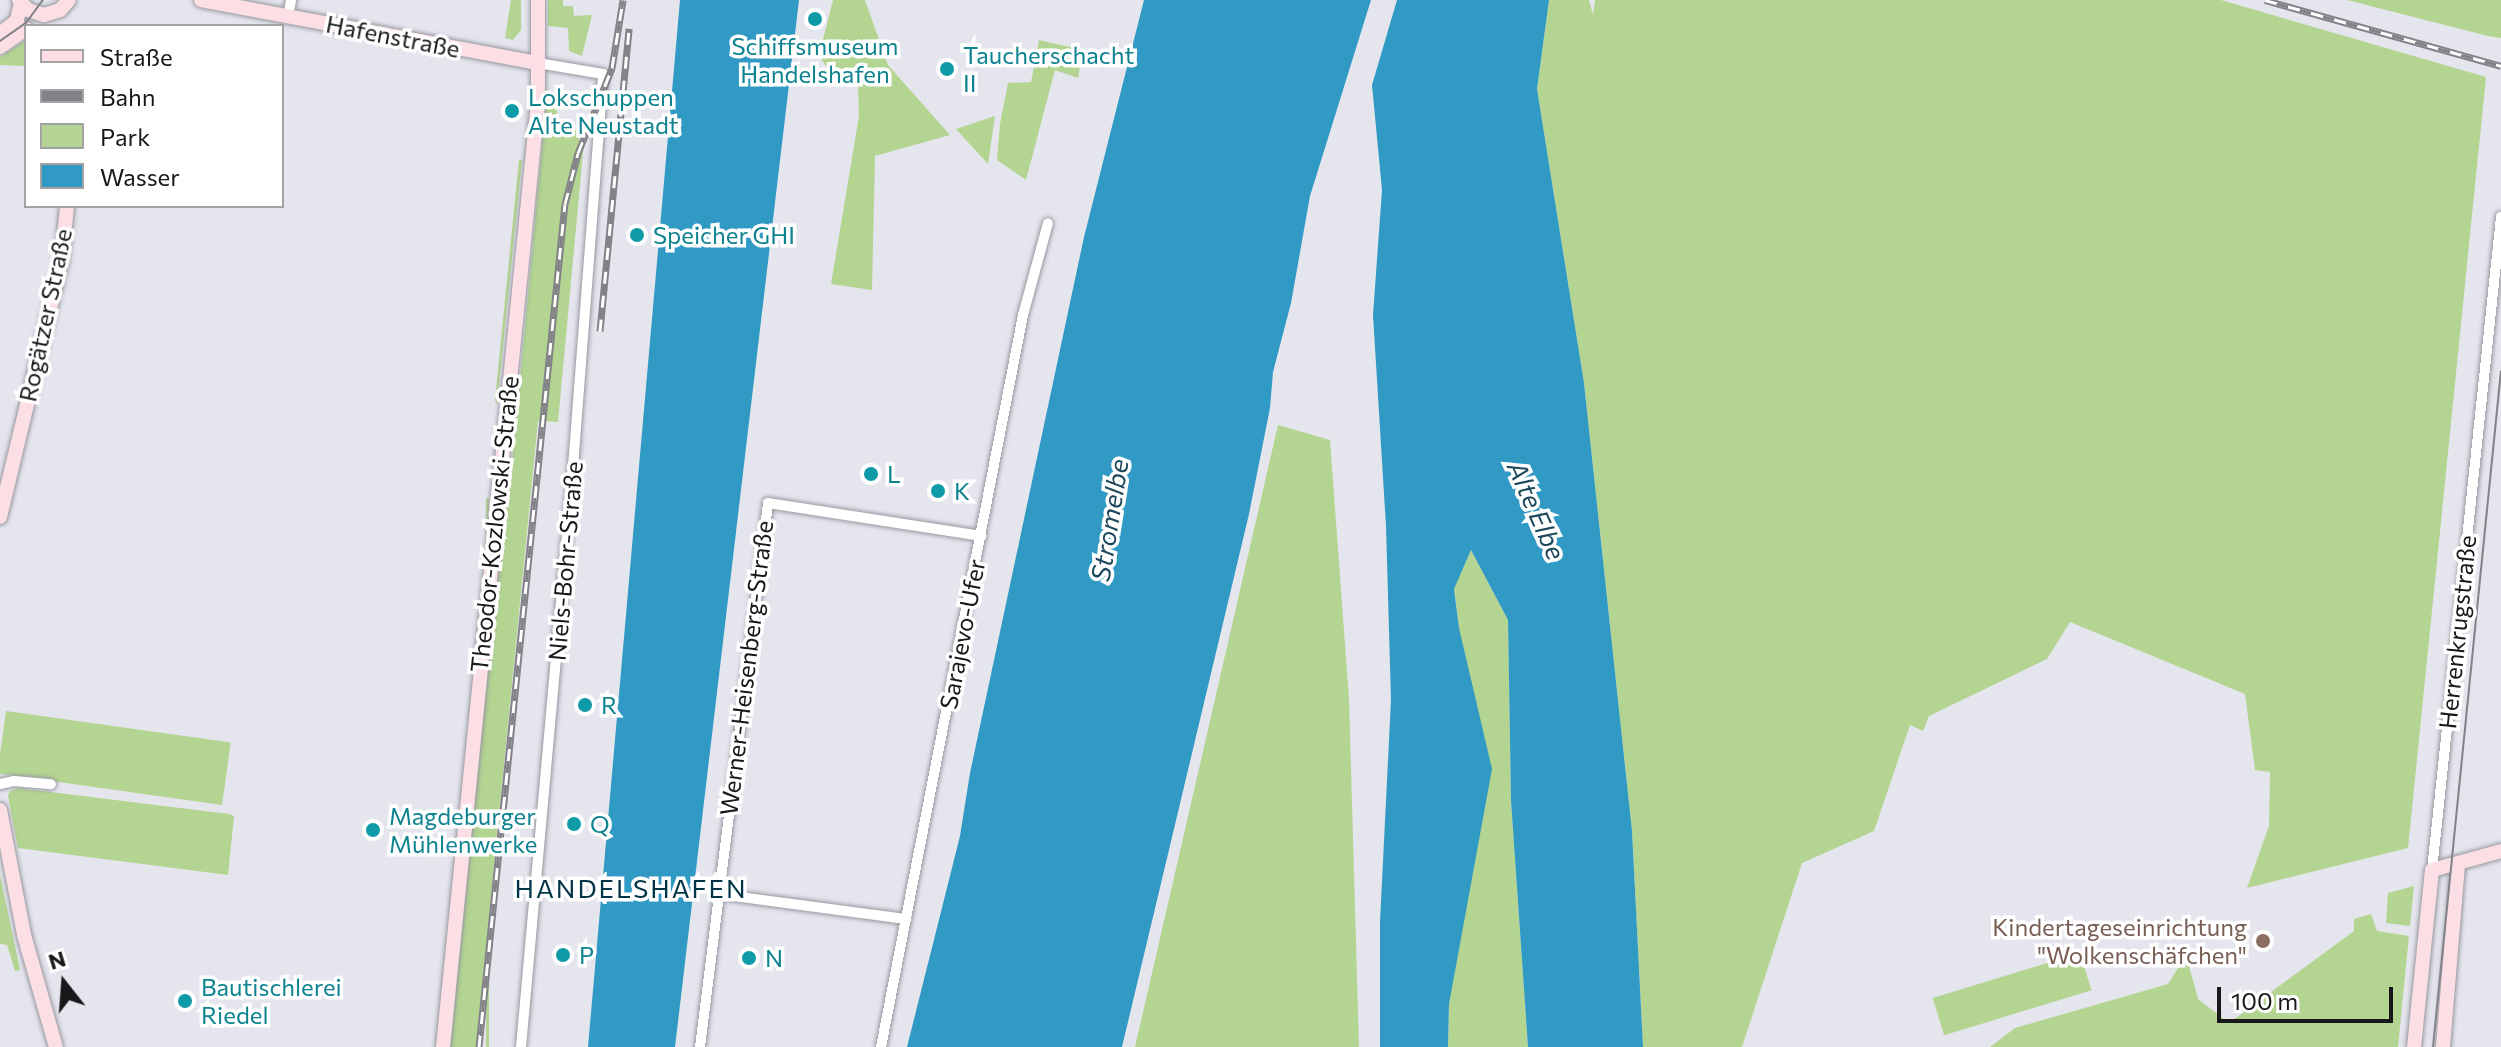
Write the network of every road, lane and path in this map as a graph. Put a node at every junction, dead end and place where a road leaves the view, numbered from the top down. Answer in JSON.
{"nodes":[{"id":1,"x":201,"y":0,"type":"edge"},
{"id":2,"x":291,"y":0,"type":"edge"},
{"id":3,"x":538,"y":0,"type":"edge"},
{"id":4,"x":20,"y":2,"type":"edge"},
{"id":5,"x":66,"y":4,"type":"edge"},
{"id":6,"x":288,"y":16,"type":"junction"},
{"id":7,"x":46,"y":19,"type":"edge"},
{"id":8,"x":24,"y":31,"type":"edge"},
{"id":9,"x":0,"y":34,"type":"edge"},
{"id":10,"x":0,"y":47,"type":"edge"},
{"id":11,"x":538,"y":63,"type":"junction"},
{"id":12,"x":67,"y":208,"type":"edge"},
{"id":13,"x":2501,"y":217,"type":"edge"},
{"id":14,"x":1048,"y":223,"type":"dead end"},
{"id":15,"x":0,"y":517,"type":"edge"},
{"id":16,"x":981,"y":536,"type":"junction"},
{"id":17,"x":0,"y":784,"type":"edge"},
{"id":18,"x":51,"y":784,"type":"dead end"},
{"id":19,"x":0,"y":810,"type":"edge"},
{"id":20,"x":2501,"y":851,"type":"edge"},
{"id":21,"x":2458,"y":865,"type":"junction"},
{"id":22,"x":2432,"y":870,"type":"junction"},
{"id":23,"x":718,"y":894,"type":"junction"},
{"id":24,"x":906,"y":919,"type":"junction"},
{"id":25,"x":56,"y":1047,"type":"edge"},
{"id":26,"x":443,"y":1047,"type":"edge"},
{"id":27,"x":521,"y":1047,"type":"edge"},
{"id":28,"x":700,"y":1047,"type":"edge"},
{"id":29,"x":881,"y":1047,"type":"edge"},
{"id":30,"x":2414,"y":1047,"type":"edge"},
{"id":31,"x":2443,"y":1047,"type":"edge"}],
"edges":[{"from":1,"to":6,"type":"street","name":"Hafenstraße"},
{"from":2,"to":6,"type":"street"},
{"from":3,"to":11,"type":"street","name":"Theodor-Kozlowski-Straße"},
{"from":4,"to":7,"type":"street"},
{"from":4,"to":9,"type":"street"},
{"from":5,"to":7,"type":"street"},
{"from":6,"to":11,"type":"street","name":"Hafenstraße"},
{"from":8,"to":10,"type":"street"},
{"from":11,"to":26,"type":"street","name":"Theodor-Kozlowski-Straße"},
{"from":11,"to":27,"type":"street","name":"Niels-Bohr-Straße"},
{"from":12,"to":15,"type":"street","name":"Rogätzer Straße"},
{"from":13,"to":22,"type":"street","name":"Herrenkrugstraße"},
{"from":14,"to":16,"type":"street","name":"Sarajevo-Ufer"},
{"from":16,"to":23,"type":"street","name":"Werner-Heisenberg-Straße"},
{"from":16,"to":24,"type":"street","name":"Sarajevo-Ufer"},
{"from":17,"to":18,"type":"street"},
{"from":19,"to":25,"type":"street"},
{"from":20,"to":21,"type":"street"},
{"from":21,"to":22,"type":"street"},
{"from":21,"to":31,"type":"street"},
{"from":22,"to":30,"type":"street","name":"Herrenkrugstraße"},
{"from":23,"to":24,"type":"street"},
{"from":23,"to":28,"type":"street","name":"Werner-Heisenberg-Straße"},
{"from":24,"to":29,"type":"street","name":"Sarajevo-Ufer"}]}
